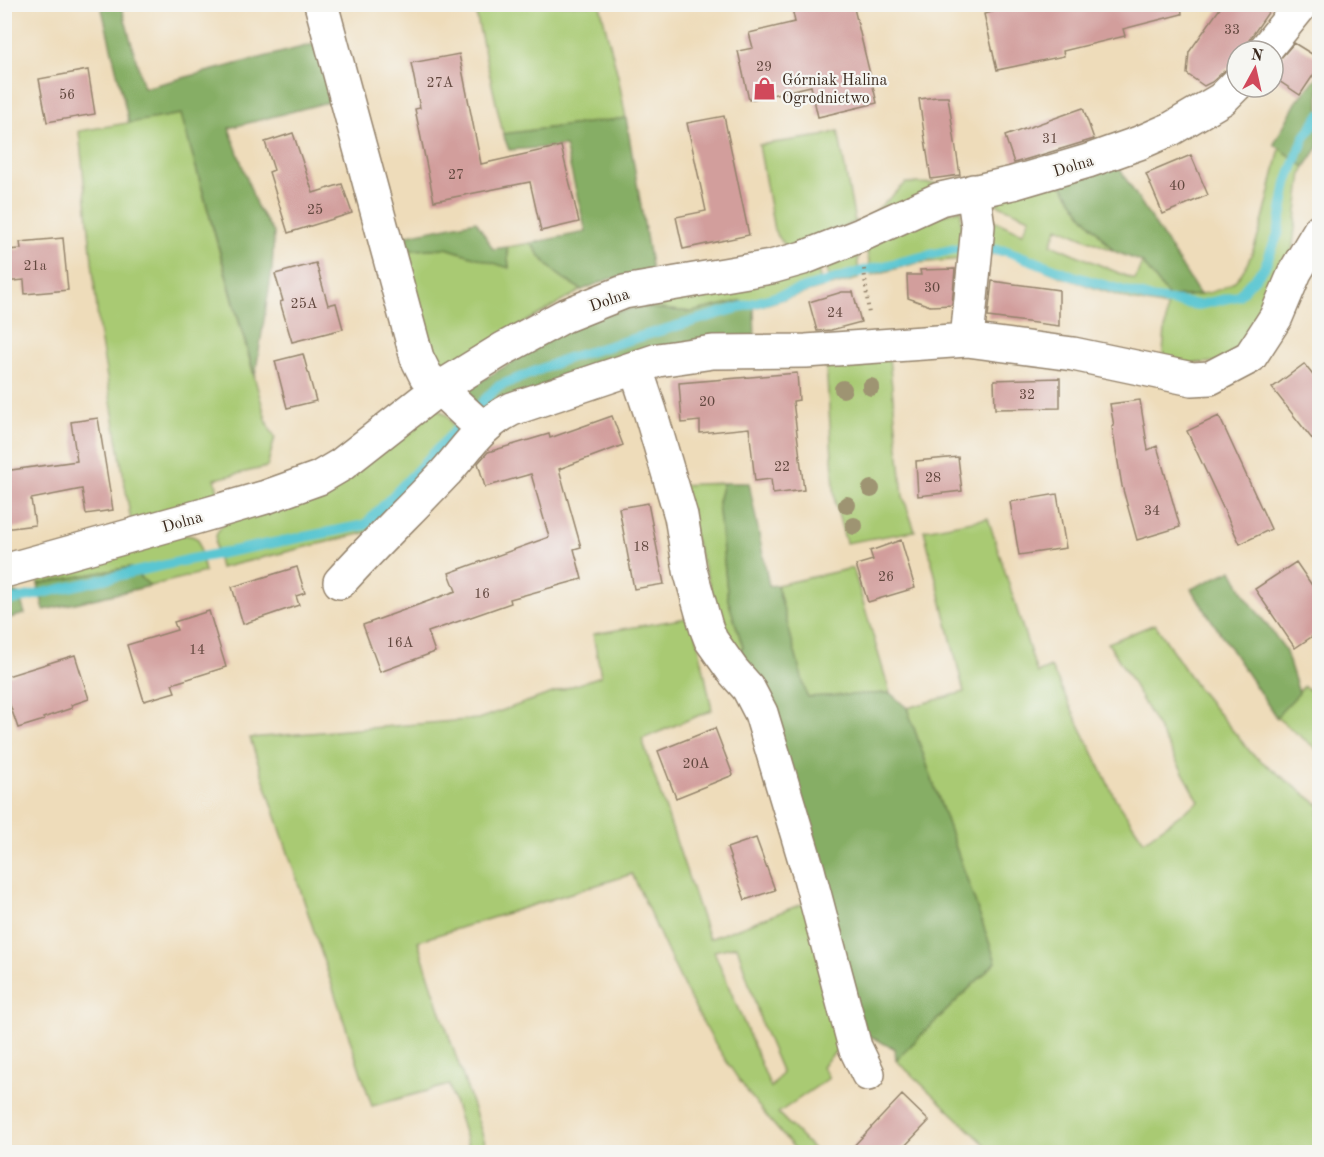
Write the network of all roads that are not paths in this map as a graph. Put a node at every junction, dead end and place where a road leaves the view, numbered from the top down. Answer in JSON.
{"nodes":[{"id":1,"x":321,"y":4,"type":"edge"},
{"id":2,"x":1302,"y":4,"type":"edge"},
{"id":3,"x":1274,"y":39,"type":"edge"},
{"id":4,"x":1225,"y":96,"type":"edge"},
{"id":5,"x":973,"y":191,"type":"junction"},
{"id":6,"x":1320,"y":230,"type":"edge"},
{"id":7,"x":967,"y":340,"type":"junction"},
{"id":8,"x":636,"y":369,"type":"junction"},
{"id":9,"x":445,"y":395,"type":"junction"},
{"id":10,"x":482,"y":428,"type":"junction"},
{"id":11,"x":4,"y":571,"type":"edge"},
{"id":12,"x":340,"y":582,"type":"dead end"},
{"id":13,"x":868,"y":1074,"type":"dead end"}],
"edges":[{"from":1,"to":9,"type":"street"},
{"from":2,"to":3,"type":"street"},
{"from":4,"to":5,"type":"street","name":"Dolna"},
{"from":5,"to":7,"type":"street"},
{"from":5,"to":9,"type":"street","name":"Dolna"},
{"from":6,"to":7,"type":"street"},
{"from":7,"to":8,"type":"street"},
{"from":8,"to":10,"type":"street"},
{"from":8,"to":13,"type":"street"},
{"from":9,"to":10,"type":"street"},
{"from":9,"to":11,"type":"street","name":"Dolna"},
{"from":10,"to":12,"type":"street"}]}
